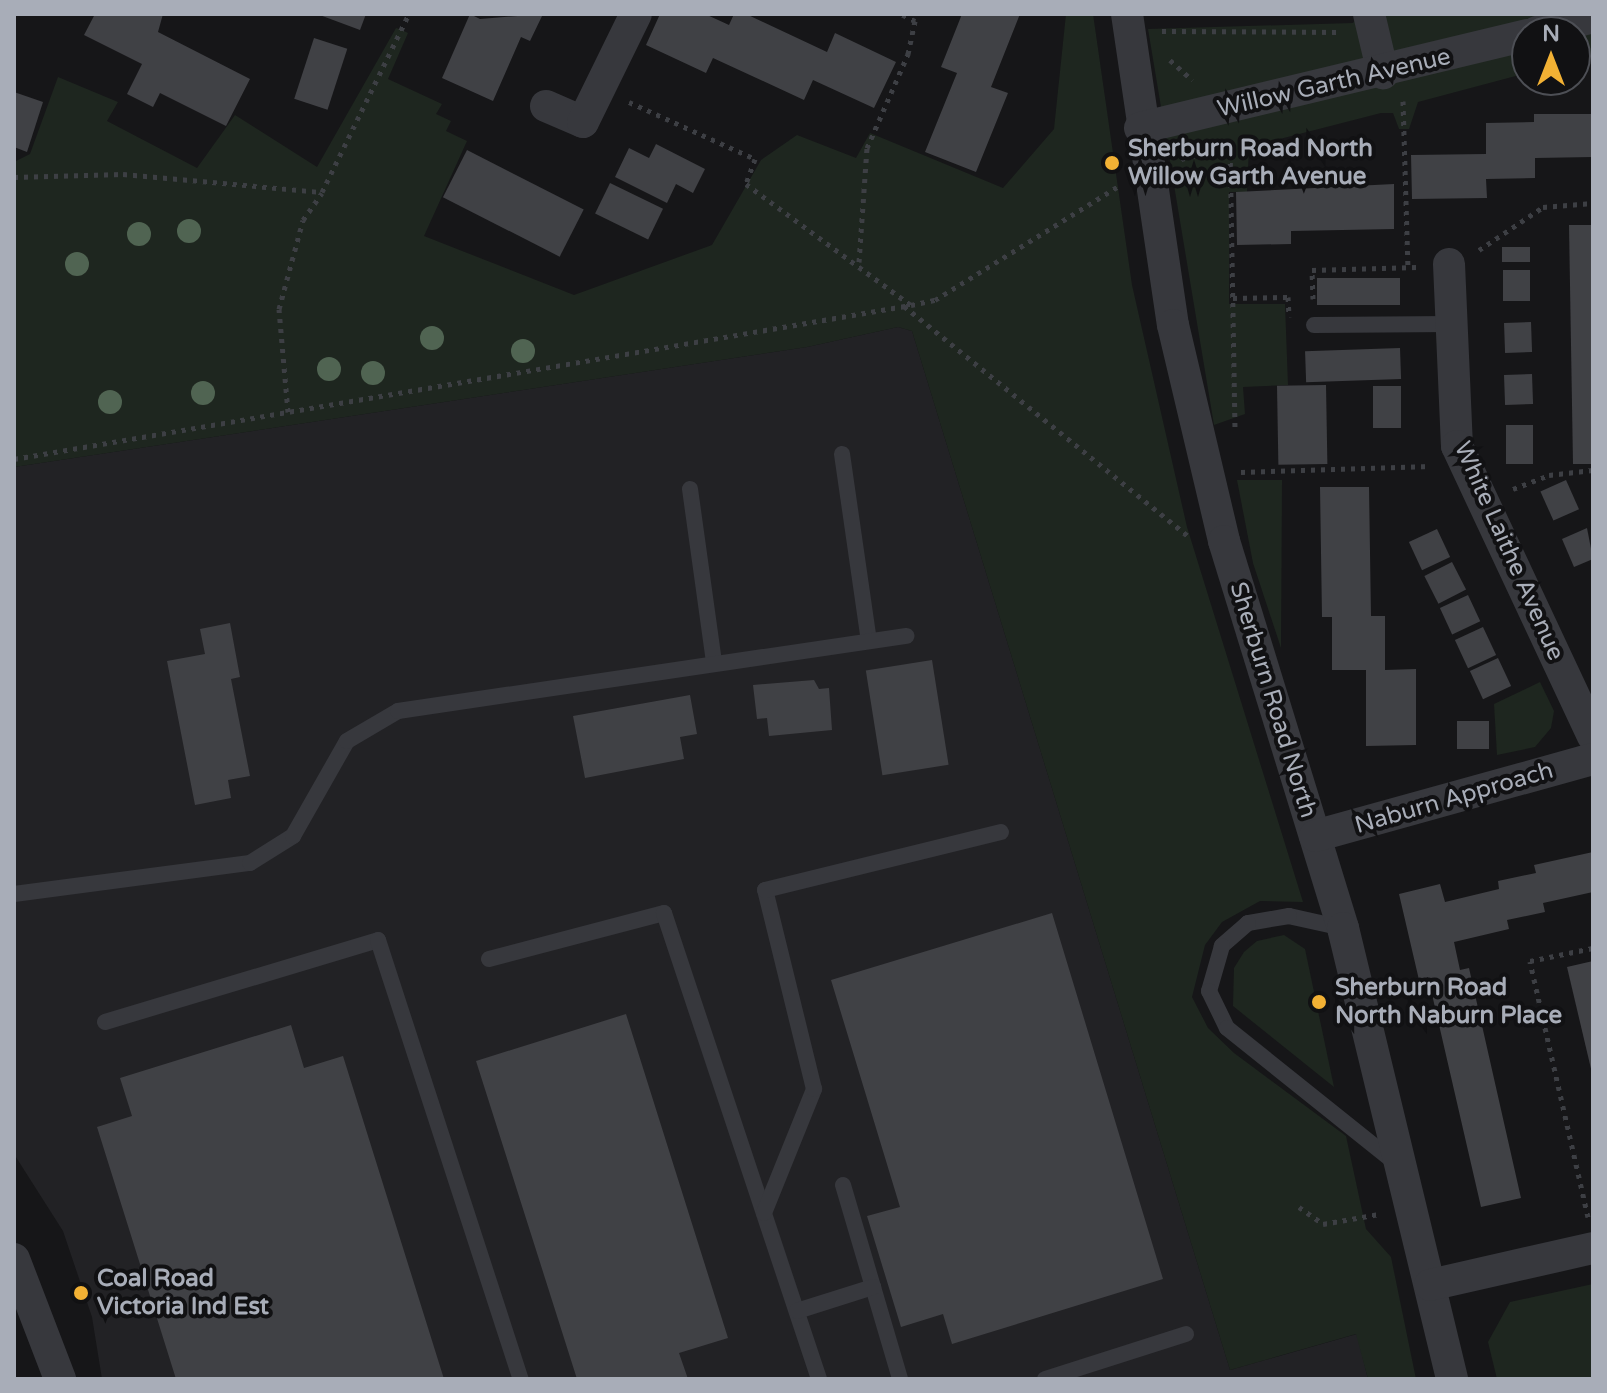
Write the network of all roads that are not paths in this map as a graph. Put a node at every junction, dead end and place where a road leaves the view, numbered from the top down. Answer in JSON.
{"nodes":[{"id":1,"x":636,"y":14,"type":"edge"},
{"id":2,"x":1127,"y":14,"type":"edge"},
{"id":3,"x":1370,"y":16,"type":"edge"},
{"id":4,"x":1511,"y":41,"type":"edge"},
{"id":5,"x":1393,"y":86,"type":"junction"},
{"id":6,"x":546,"y":106,"type":"dead end"},
{"id":7,"x":1140,"y":128,"type":"junction"},
{"id":8,"x":1449,"y":264,"type":"dead end"},
{"id":9,"x":1452,"y":324,"type":"junction"},
{"id":10,"x":1314,"y":325,"type":"road end"},
{"id":11,"x":842,"y":454,"type":"dead end"},
{"id":12,"x":690,"y":489,"type":"dead end"},
{"id":13,"x":906,"y":636,"type":"dead end"},
{"id":14,"x":869,"y":641,"type":"junction"},
{"id":15,"x":714,"y":663,"type":"junction"},
{"id":16,"x":1593,"y":736,"type":"edge"},
{"id":17,"x":1593,"y":759,"type":"edge"},
{"id":18,"x":1001,"y":832,"type":"dead end"},
{"id":19,"x":1315,"y":836,"type":"junction"},
{"id":20,"x":14,"y":894,"type":"edge"},
{"id":21,"x":1343,"y":928,"type":"junction"},
{"id":22,"x":489,"y":959,"type":"dead end"},
{"id":23,"x":105,"y":1022,"type":"dead end"},
{"id":24,"x":1401,"y":1168,"type":"junction"},
{"id":25,"x":843,"y":1185,"type":"dead end"},
{"id":26,"x":764,"y":1213,"type":"junction"},
{"id":27,"x":1591,"y":1237,"type":"edge"},
{"id":28,"x":14,"y":1259,"type":"edge"},
{"id":29,"x":1430,"y":1285,"type":"junction"},
{"id":30,"x":873,"y":1287,"type":"junction"},
{"id":31,"x":797,"y":1311,"type":"junction"},
{"id":32,"x":1186,"y":1334,"type":"dead end"},
{"id":33,"x":60,"y":1379,"type":"edge"},
{"id":34,"x":521,"y":1379,"type":"edge"},
{"id":35,"x":819,"y":1379,"type":"edge"},
{"id":36,"x":900,"y":1379,"type":"edge"},
{"id":37,"x":1045,"y":1379,"type":"edge"},
{"id":38,"x":1452,"y":1379,"type":"edge"}],
"edges":[{"from":1,"to":6,"type":"street"},
{"from":2,"to":7,"type":"street","name":"Sherburn Road North"},
{"from":3,"to":5,"type":"street"},
{"from":4,"to":5,"type":"street","name":"Willow Garth Avenue"},
{"from":5,"to":7,"type":"street","name":"Willow Garth Avenue"},
{"from":7,"to":19,"type":"street","name":"Sherburn Road North"},
{"from":8,"to":9,"type":"street","name":"White Laithe Avenue"},
{"from":9,"to":10,"type":"lane"},
{"from":9,"to":16,"type":"street","name":"White Laithe Avenue"},
{"from":11,"to":14,"type":"lane"},
{"from":12,"to":15,"type":"lane"},
{"from":13,"to":14,"type":"lane"},
{"from":14,"to":15,"type":"lane"},
{"from":15,"to":20,"type":"lane"},
{"from":17,"to":19,"type":"street","name":"Naburn Approach"},
{"from":18,"to":26,"type":"lane"},
{"from":19,"to":21,"type":"street","name":"Sherburn Road North"},
{"from":21,"to":24,"type":"street","name":"Sherburn Road North"},
{"from":21,"to":24,"type":"lane"},
{"from":22,"to":26,"type":"lane"},
{"from":23,"to":34,"type":"lane"},
{"from":24,"to":29,"type":"street","name":"Sherburn Road North"},
{"from":25,"to":30,"type":"lane"},
{"from":26,"to":31,"type":"lane"},
{"from":27,"to":29,"type":"street"},
{"from":28,"to":33,"type":"street"},
{"from":29,"to":38,"type":"street","name":"Sherburn Road North"},
{"from":30,"to":31,"type":"lane"},
{"from":30,"to":36,"type":"lane"},
{"from":31,"to":35,"type":"lane"},
{"from":32,"to":37,"type":"lane"}]}
